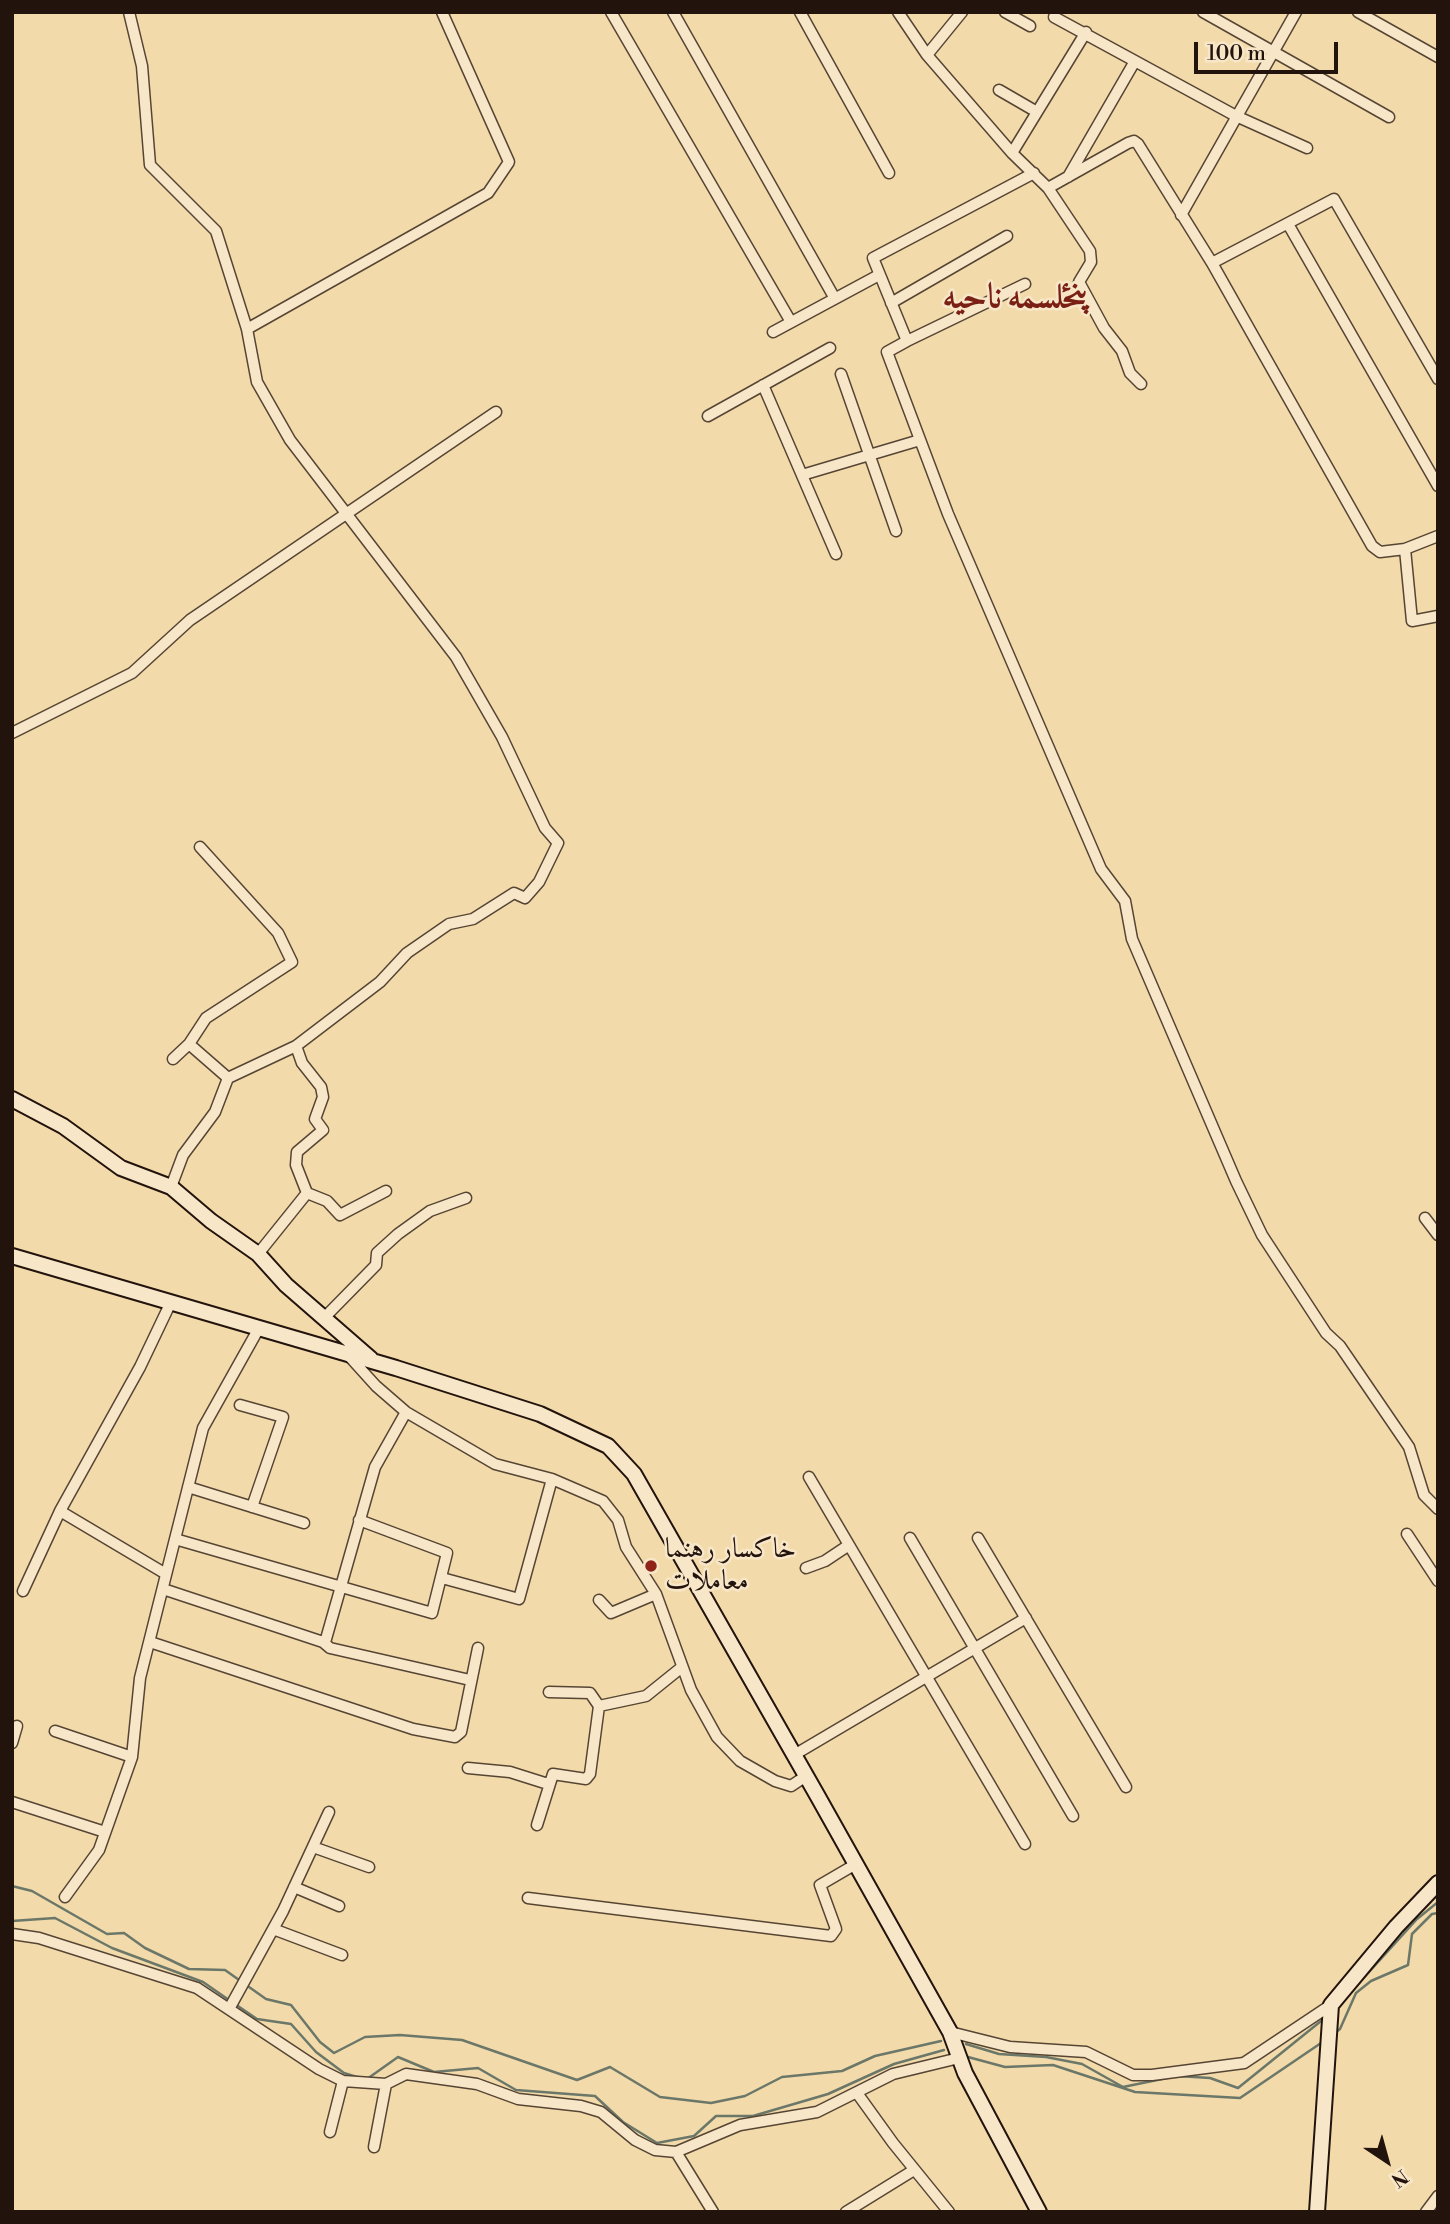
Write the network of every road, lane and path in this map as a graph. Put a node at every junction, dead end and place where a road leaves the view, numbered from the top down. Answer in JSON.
{"nodes":[{"id":1,"x":129,"y":12,"type":"edge"},
{"id":2,"x":442,"y":12,"type":"edge"},
{"id":3,"x":611,"y":12,"type":"edge"},
{"id":4,"x":673,"y":12,"type":"edge"},
{"id":5,"x":800,"y":12,"type":"edge"},
{"id":6,"x":898,"y":12,"type":"edge"},
{"id":7,"x":962,"y":12,"type":"edge"},
{"id":8,"x":1004,"y":12,"type":"edge"},
{"id":9,"x":1203,"y":12,"type":"edge"},
{"id":10,"x":1296,"y":12,"type":"edge"},
{"id":11,"x":1358,"y":12,"type":"edge"},
{"id":12,"x":1054,"y":17,"type":"dead end"},
{"id":13,"x":1030,"y":26,"type":"dead end"},
{"id":14,"x":1086,"y":32,"type":"junction"},
{"id":15,"x":1275,"y":53,"type":"junction"},
{"id":16,"x":927,"y":55,"type":"junction"},
{"id":17,"x":1438,"y":57,"type":"edge"},
{"id":18,"x":1135,"y":61,"type":"junction"},
{"id":19,"x":999,"y":90,"type":"dead end"},
{"id":20,"x":1037,"y":112,"type":"junction"},
{"id":21,"x":1236,"y":116,"type":"junction"},
{"id":22,"x":1390,"y":117,"type":"dead end"},
{"id":23,"x":1307,"y":148,"type":"dead end"},
{"id":24,"x":1012,"y":153,"type":"junction"},
{"id":25,"x":889,"y":173,"type":"dead end"},
{"id":26,"x":1034,"y":173,"type":"junction"},
{"id":27,"x":1068,"y":177,"type":"junction"},
{"id":28,"x":1048,"y":188,"type":"junction"},
{"id":29,"x":1181,"y":215,"type":"junction"},
{"id":30,"x":1287,"y":225,"type":"junction"},
{"id":31,"x":1007,"y":236,"type":"dead end"},
{"id":32,"x":1212,"y":263,"type":"junction"},
{"id":33,"x":879,"y":275,"type":"junction"},
{"id":34,"x":1025,"y":284,"type":"dead end"},
{"id":35,"x":834,"y":297,"type":"junction"},
{"id":36,"x":891,"y":303,"type":"junction"},
{"id":37,"x":791,"y":322,"type":"junction"},
{"id":38,"x":247,"y":329,"type":"junction"},
{"id":39,"x":773,"y":332,"type":"dead end"},
{"id":40,"x":907,"y":341,"type":"junction"},
{"id":41,"x":830,"y":348,"type":"dead end"},
{"id":42,"x":841,"y":374,"type":"dead end"},
{"id":43,"x":1438,"y":379,"type":"edge"},
{"id":44,"x":1141,"y":384,"type":"dead end"},
{"id":45,"x":763,"y":385,"type":"junction"},
{"id":46,"x":496,"y":412,"type":"dead end"},
{"id":47,"x":708,"y":416,"type":"dead end"},
{"id":48,"x":920,"y":440,"type":"junction"},
{"id":49,"x":869,"y":455,"type":"junction"},
{"id":50,"x":802,"y":475,"type":"junction"},
{"id":51,"x":1438,"y":486,"type":"edge"},
{"id":52,"x":346,"y":513,"type":"junction"},
{"id":53,"x":896,"y":531,"type":"dead end"},
{"id":54,"x":1438,"y":536,"type":"edge"},
{"id":55,"x":1405,"y":549,"type":"junction"},
{"id":56,"x":836,"y":554,"type":"dead end"},
{"id":57,"x":1438,"y":616,"type":"edge"},
{"id":58,"x":12,"y":733,"type":"edge"},
{"id":59,"x":200,"y":847,"type":"dead end"},
{"id":60,"x":188,"y":1044,"type":"junction"},
{"id":61,"x":296,"y":1046,"type":"junction"},
{"id":62,"x":173,"y":1059,"type":"dead end"},
{"id":63,"x":228,"y":1078,"type":"junction"},
{"id":64,"x":12,"y":1100,"type":"edge"},
{"id":65,"x":171,"y":1186,"type":"junction"},
{"id":66,"x":386,"y":1191,"type":"dead end"},
{"id":67,"x":307,"y":1193,"type":"junction"},
{"id":68,"x":466,"y":1198,"type":"dead end"},
{"id":69,"x":1425,"y":1219,"type":"dead end"},
{"id":70,"x":1438,"y":1235,"type":"edge"},
{"id":71,"x":258,"y":1254,"type":"junction"},
{"id":72,"x":12,"y":1256,"type":"edge"},
{"id":73,"x":171,"y":1302,"type":"junction"},
{"id":74,"x":324,"y":1318,"type":"junction"},
{"id":75,"x":259,"y":1328,"type":"junction"},
{"id":76,"x":347,"y":1354,"type":"junction"},
{"id":77,"x":375,"y":1362,"type":"junction"},
{"id":78,"x":240,"y":1405,"type":"dead end"},
{"id":79,"x":406,"y":1412,"type":"junction"},
{"id":80,"x":809,"y":1477,"type":"dead end"},
{"id":81,"x":552,"y":1479,"type":"junction"},
{"id":82,"x":188,"y":1486,"type":"junction"},
{"id":83,"x":252,"y":1507,"type":"junction"},
{"id":84,"x":1438,"y":1509,"type":"edge"},
{"id":85,"x":60,"y":1511,"type":"junction"},
{"id":86,"x":359,"y":1520,"type":"junction"},
{"id":87,"x":304,"y":1523,"type":"dead end"},
{"id":88,"x":1407,"y":1534,"type":"dead end"},
{"id":89,"x":910,"y":1538,"type":"dead end"},
{"id":90,"x":978,"y":1538,"type":"dead end"},
{"id":91,"x":175,"y":1539,"type":"junction"},
{"id":92,"x":849,"y":1545,"type":"junction"},
{"id":93,"x":806,"y":1568,"type":"dead end"},
{"id":94,"x":166,"y":1574,"type":"junction"},
{"id":95,"x":442,"y":1578,"type":"junction"},
{"id":96,"x":1438,"y":1581,"type":"edge"},
{"id":97,"x":340,"y":1586,"type":"junction"},
{"id":98,"x":163,"y":1589,"type":"junction"},
{"id":99,"x":23,"y":1591,"type":"dead end"},
{"id":100,"x":656,"y":1594,"type":"junction"},
{"id":101,"x":599,"y":1600,"type":"dead end"},
{"id":102,"x":1026,"y":1618,"type":"junction"},
{"id":103,"x":150,"y":1642,"type":"junction"},
{"id":104,"x":323,"y":1642,"type":"junction"},
{"id":105,"x":478,"y":1648,"type":"dead end"},
{"id":106,"x":975,"y":1648,"type":"junction"},
{"id":107,"x":682,"y":1667,"type":"junction"},
{"id":108,"x":926,"y":1677,"type":"junction"},
{"id":109,"x":470,"y":1680,"type":"junction"},
{"id":110,"x":549,"y":1692,"type":"dead end"},
{"id":111,"x":599,"y":1706,"type":"junction"},
{"id":112,"x":18,"y":1726,"type":"dead end"},
{"id":113,"x":55,"y":1731,"type":"dead end"},
{"id":114,"x":12,"y":1743,"type":"edge"},
{"id":115,"x":794,"y":1755,"type":"junction"},
{"id":116,"x":132,"y":1757,"type":"junction"},
{"id":117,"x":468,"y":1768,"type":"dead end"},
{"id":118,"x":806,"y":1776,"type":"junction"},
{"id":119,"x":548,"y":1784,"type":"junction"},
{"id":120,"x":1126,"y":1787,"type":"dead end"},
{"id":121,"x":12,"y":1802,"type":"edge"},
{"id":122,"x":329,"y":1812,"type":"dead end"},
{"id":123,"x":1073,"y":1816,"type":"dead end"},
{"id":124,"x":537,"y":1825,"type":"dead end"},
{"id":125,"x":105,"y":1832,"type":"junction"},
{"id":126,"x":1025,"y":1844,"type":"dead end"},
{"id":127,"x":313,"y":1847,"type":"junction"},
{"id":128,"x":856,"y":1864,"type":"junction"},
{"id":129,"x":369,"y":1867,"type":"dead end"},
{"id":130,"x":1438,"y":1883,"type":"edge"},
{"id":131,"x":294,"y":1887,"type":"junction"},
{"id":132,"x":65,"y":1897,"type":"dead end"},
{"id":133,"x":528,"y":1898,"type":"dead end"},
{"id":134,"x":339,"y":1906,"type":"dead end"},
{"id":135,"x":273,"y":1929,"type":"junction"},
{"id":136,"x":12,"y":1934,"type":"edge"},
{"id":137,"x":342,"y":1955,"type":"dead end"},
{"id":138,"x":1331,"y":2007,"type":"junction"},
{"id":139,"x":229,"y":2009,"type":"junction"},
{"id":140,"x":950,"y":2032,"type":"junction"},
{"id":141,"x":959,"y":2058,"type":"junction"},
{"id":142,"x":343,"y":2081,"type":"junction"},
{"id":143,"x":386,"y":2084,"type":"junction"},
{"id":144,"x":857,"y":2092,"type":"junction"},
{"id":145,"x":330,"y":2133,"type":"dead end"},
{"id":146,"x":374,"y":2147,"type":"dead end"},
{"id":147,"x":676,"y":2152,"type":"junction"},
{"id":148,"x":914,"y":2170,"type":"junction"},
{"id":149,"x":1437,"y":2200,"type":"edge"},
{"id":150,"x":713,"y":2212,"type":"edge"},
{"id":151,"x":846,"y":2212,"type":"edge"},
{"id":152,"x":949,"y":2212,"type":"edge"},
{"id":153,"x":1039,"y":2212,"type":"edge"},
{"id":154,"x":1317,"y":2212,"type":"edge"},
{"id":155,"x":1426,"y":2212,"type":"edge"}],
"edges":[{"from":1,"to":38,"type":"street"},
{"from":2,"to":38,"type":"street"},
{"from":3,"to":37,"type":"street"},
{"from":4,"to":35,"type":"street"},
{"from":5,"to":25,"type":"street"},
{"from":6,"to":16,"type":"street"},
{"from":7,"to":16,"type":"street"},
{"from":8,"to":13,"type":"street"},
{"from":9,"to":15,"type":"street"},
{"from":10,"to":15,"type":"street"},
{"from":11,"to":17,"type":"street"},
{"from":12,"to":14,"type":"street"},
{"from":14,"to":18,"type":"street"},
{"from":14,"to":20,"type":"street"},
{"from":15,"to":21,"type":"street"},
{"from":15,"to":22,"type":"street"},
{"from":16,"to":24,"type":"street"},
{"from":18,"to":21,"type":"street"},
{"from":18,"to":27,"type":"street"},
{"from":19,"to":20,"type":"street"},
{"from":20,"to":24,"type":"street"},
{"from":21,"to":23,"type":"street"},
{"from":21,"to":29,"type":"street"},
{"from":24,"to":26,"type":"street"},
{"from":26,"to":28,"type":"street"},
{"from":26,"to":33,"type":"street"},
{"from":27,"to":28,"type":"street"},
{"from":27,"to":29,"type":"street"},
{"from":28,"to":44,"type":"street"},
{"from":29,"to":32,"type":"street"},
{"from":30,"to":32,"type":"street"},
{"from":30,"to":43,"type":"street"},
{"from":30,"to":51,"type":"street"},
{"from":31,"to":36,"type":"street"},
{"from":32,"to":55,"type":"street"},
{"from":33,"to":35,"type":"street"},
{"from":33,"to":36,"type":"street"},
{"from":34,"to":40,"type":"street"},
{"from":35,"to":37,"type":"street"},
{"from":36,"to":40,"type":"street"},
{"from":37,"to":39,"type":"street"},
{"from":38,"to":52,"type":"street"},
{"from":40,"to":48,"type":"street"},
{"from":41,"to":45,"type":"street"},
{"from":42,"to":49,"type":"street"},
{"from":45,"to":47,"type":"street"},
{"from":45,"to":50,"type":"street"},
{"from":46,"to":52,"type":"street"},
{"from":48,"to":49,"type":"street"},
{"from":48,"to":84,"type":"street"},
{"from":49,"to":50,"type":"street"},
{"from":49,"to":53,"type":"street"},
{"from":50,"to":56,"type":"street"},
{"from":52,"to":58,"type":"street"},
{"from":52,"to":61,"type":"street"},
{"from":54,"to":55,"type":"street"},
{"from":55,"to":57,"type":"street"},
{"from":59,"to":60,"type":"street"},
{"from":60,"to":62,"type":"street"},
{"from":60,"to":63,"type":"street"},
{"from":61,"to":63,"type":"street"},
{"from":61,"to":67,"type":"street"},
{"from":63,"to":65,"type":"street"},
{"from":64,"to":65,"type":"street"},
{"from":65,"to":71,"type":"street"},
{"from":66,"to":67,"type":"street"},
{"from":67,"to":71,"type":"street"},
{"from":68,"to":74,"type":"street"},
{"from":69,"to":70,"type":"street"},
{"from":71,"to":74,"type":"street"},
{"from":72,"to":73,"type":"street"},
{"from":73,"to":75,"type":"street"},
{"from":73,"to":85,"type":"street"},
{"from":74,"to":77,"type":"street"},
{"from":75,"to":76,"type":"street"},
{"from":75,"to":82,"type":"street"},
{"from":76,"to":77,"type":"street"},
{"from":76,"to":79,"type":"street"},
{"from":77,"to":115,"type":"street"},
{"from":78,"to":83,"type":"street"},
{"from":79,"to":81,"type":"street"},
{"from":79,"to":86,"type":"street"},
{"from":80,"to":92,"type":"street"},
{"from":81,"to":95,"type":"street"},
{"from":81,"to":100,"type":"street"},
{"from":82,"to":83,"type":"street"},
{"from":82,"to":91,"type":"street"},
{"from":83,"to":87,"type":"street"},
{"from":85,"to":94,"type":"street"},
{"from":85,"to":99,"type":"street"},
{"from":86,"to":95,"type":"street"},
{"from":86,"to":97,"type":"street"},
{"from":88,"to":96,"type":"street"},
{"from":89,"to":106,"type":"street"},
{"from":90,"to":102,"type":"street"},
{"from":91,"to":94,"type":"street"},
{"from":91,"to":97,"type":"street"},
{"from":92,"to":93,"type":"street"},
{"from":92,"to":108,"type":"street"},
{"from":94,"to":98,"type":"street"},
{"from":95,"to":97,"type":"street"},
{"from":97,"to":104,"type":"street"},
{"from":98,"to":103,"type":"street"},
{"from":98,"to":104,"type":"street"},
{"from":100,"to":101,"type":"street"},
{"from":100,"to":107,"type":"street"},
{"from":102,"to":106,"type":"street"},
{"from":102,"to":120,"type":"street"},
{"from":103,"to":109,"type":"street"},
{"from":103,"to":116,"type":"street"},
{"from":104,"to":109,"type":"street"},
{"from":105,"to":109,"type":"street"},
{"from":106,"to":108,"type":"street"},
{"from":106,"to":123,"type":"street"},
{"from":107,"to":111,"type":"street"},
{"from":107,"to":118,"type":"street"},
{"from":108,"to":115,"type":"street"},
{"from":108,"to":126,"type":"street"},
{"from":110,"to":111,"type":"street"},
{"from":111,"to":119,"type":"street"},
{"from":112,"to":114,"type":"street"},
{"from":113,"to":116,"type":"street"},
{"from":115,"to":118,"type":"street"},
{"from":116,"to":125,"type":"street"},
{"from":117,"to":119,"type":"street"},
{"from":118,"to":128,"type":"street"},
{"from":119,"to":124,"type":"street"},
{"from":121,"to":125,"type":"street"},
{"from":122,"to":127,"type":"street"},
{"from":125,"to":132,"type":"street"},
{"from":127,"to":129,"type":"street"},
{"from":127,"to":131,"type":"street"},
{"from":128,"to":133,"type":"street"},
{"from":128,"to":140,"type":"street"},
{"from":130,"to":138,"type":"street"},
{"from":131,"to":134,"type":"street"},
{"from":131,"to":135,"type":"street"},
{"from":135,"to":137,"type":"street"},
{"from":135,"to":139,"type":"street"},
{"from":136,"to":139,"type":"street"},
{"from":138,"to":140,"type":"street"},
{"from":138,"to":154,"type":"street"},
{"from":139,"to":142,"type":"street"},
{"from":140,"to":141,"type":"street"},
{"from":141,"to":144,"type":"street"},
{"from":141,"to":153,"type":"street"},
{"from":142,"to":143,"type":"street"},
{"from":142,"to":145,"type":"street"},
{"from":143,"to":146,"type":"street"},
{"from":143,"to":147,"type":"street"},
{"from":144,"to":147,"type":"street"},
{"from":144,"to":148,"type":"street"},
{"from":147,"to":150,"type":"street"},
{"from":148,"to":151,"type":"street"},
{"from":148,"to":152,"type":"street"},
{"from":149,"to":155,"type":"street"}]}
